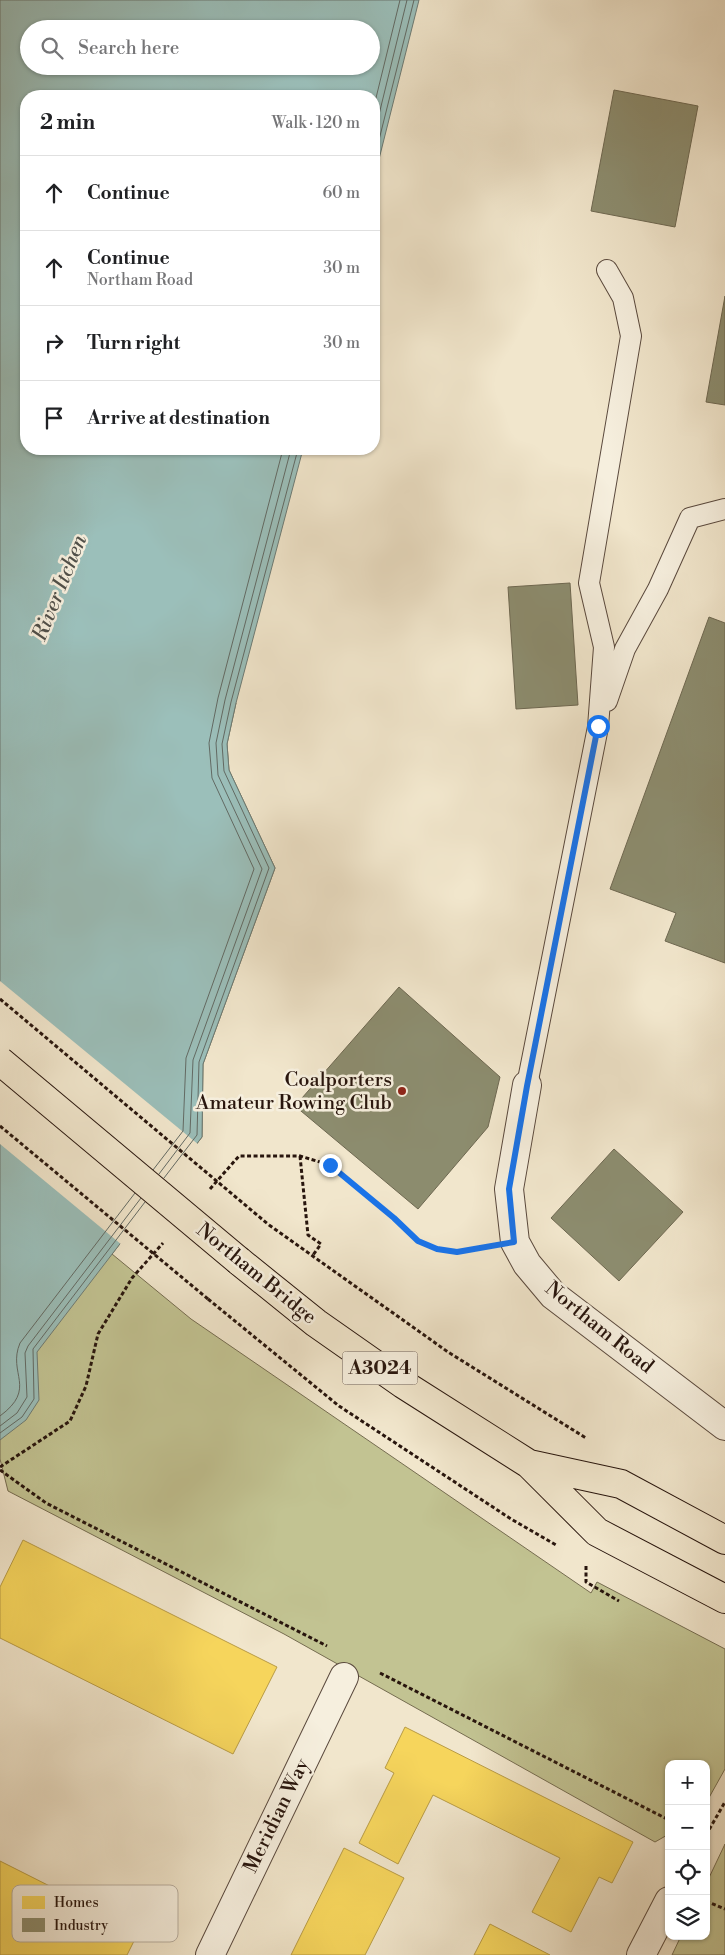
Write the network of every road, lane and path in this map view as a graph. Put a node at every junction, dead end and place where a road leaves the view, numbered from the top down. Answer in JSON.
{"nodes":[{"id":1,"x":607,"y":270,"type":"dead end"},
{"id":2,"x":725,"y":509,"type":"edge"},
{"id":3,"x":598,"y":726,"type":"junction"},
{"id":4,"x":0,"y":999,"type":"edge"},
{"id":5,"x":0,"y":1061,"type":"edge"},
{"id":6,"x":527,"y":1086,"type":"joint"},
{"id":7,"x":0,"y":1126,"type":"edge"},
{"id":8,"x":240,"y":1156,"type":"dead end"},
{"id":9,"x":300,"y":1156,"type":"junction"},
{"id":10,"x":514,"y":1242,"type":"junction"},
{"id":11,"x":312,"y":1255,"type":"junction"},
{"id":12,"x":132,"y":1278,"type":"dead end"},
{"id":13,"x":725,"y":1426,"type":"edge"},
{"id":14,"x":593,"y":1442,"type":"dead end"},
{"id":15,"x":528,"y":1464,"type":"junction"},
{"id":16,"x":0,"y":1467,"type":"edge"},
{"id":17,"x":0,"y":1470,"type":"edge"},
{"id":18,"x":46,"y":1503,"type":"dead end"},
{"id":19,"x":725,"y":1540,"type":"edge"},
{"id":20,"x":561,"y":1548,"type":"dead end"},
{"id":21,"x":592,"y":1566,"type":"dead end"},
{"id":22,"x":725,"y":1599,"type":"edge"},
{"id":23,"x":619,"y":1601,"type":"dead end"},
{"id":24,"x":344,"y":1677,"type":"dead end"},
{"id":25,"x":725,"y":1802,"type":"edge"},
{"id":26,"x":710,"y":1828,"type":"edge"},
{"id":27,"x":710,"y":1903,"type":"edge"},
{"id":28,"x":665,"y":1908,"type":"edge"},
{"id":29,"x":725,"y":1909,"type":"edge"},
{"id":30,"x":210,"y":1955,"type":"edge"},
{"id":31,"x":641,"y":1955,"type":"edge"}],
"edges":[{"from":1,"to":3,"type":"lane"},
{"from":2,"to":3,"type":"lane"},
{"from":3,"to":6,"type":"lane"},
{"from":4,"to":11,"type":"path","bridge":true},
{"from":5,"to":15,"type":"main road","name":"Northam Bridge","number":"A3024","bridge":true},
{"from":6,"to":10,"type":"street","name":"Northam Road"},
{"from":7,"to":20,"type":"path","bridge":true},
{"from":8,"to":9,"type":"path"},
{"from":9,"to":10,"type":"path"},
{"from":9,"to":11,"type":"path"},
{"from":10,"to":13,"type":"street","name":"Northam Road"},
{"from":11,"to":14,"type":"path"},
{"from":12,"to":16,"type":"path"},
{"from":15,"to":19,"type":"main road","name":"Northam Bridge","number":"A3024"},
{"from":15,"to":22,"type":"main road","name":"Northam Bridge","number":"A3024"},
{"from":17,"to":18,"type":"path"},
{"from":21,"to":23,"type":"path"},
{"from":24,"to":30,"type":"street","name":"Meridian Way"},
{"from":25,"to":26,"type":"path"},
{"from":27,"to":29,"type":"path"},
{"from":28,"to":31,"type":"street"}]}
